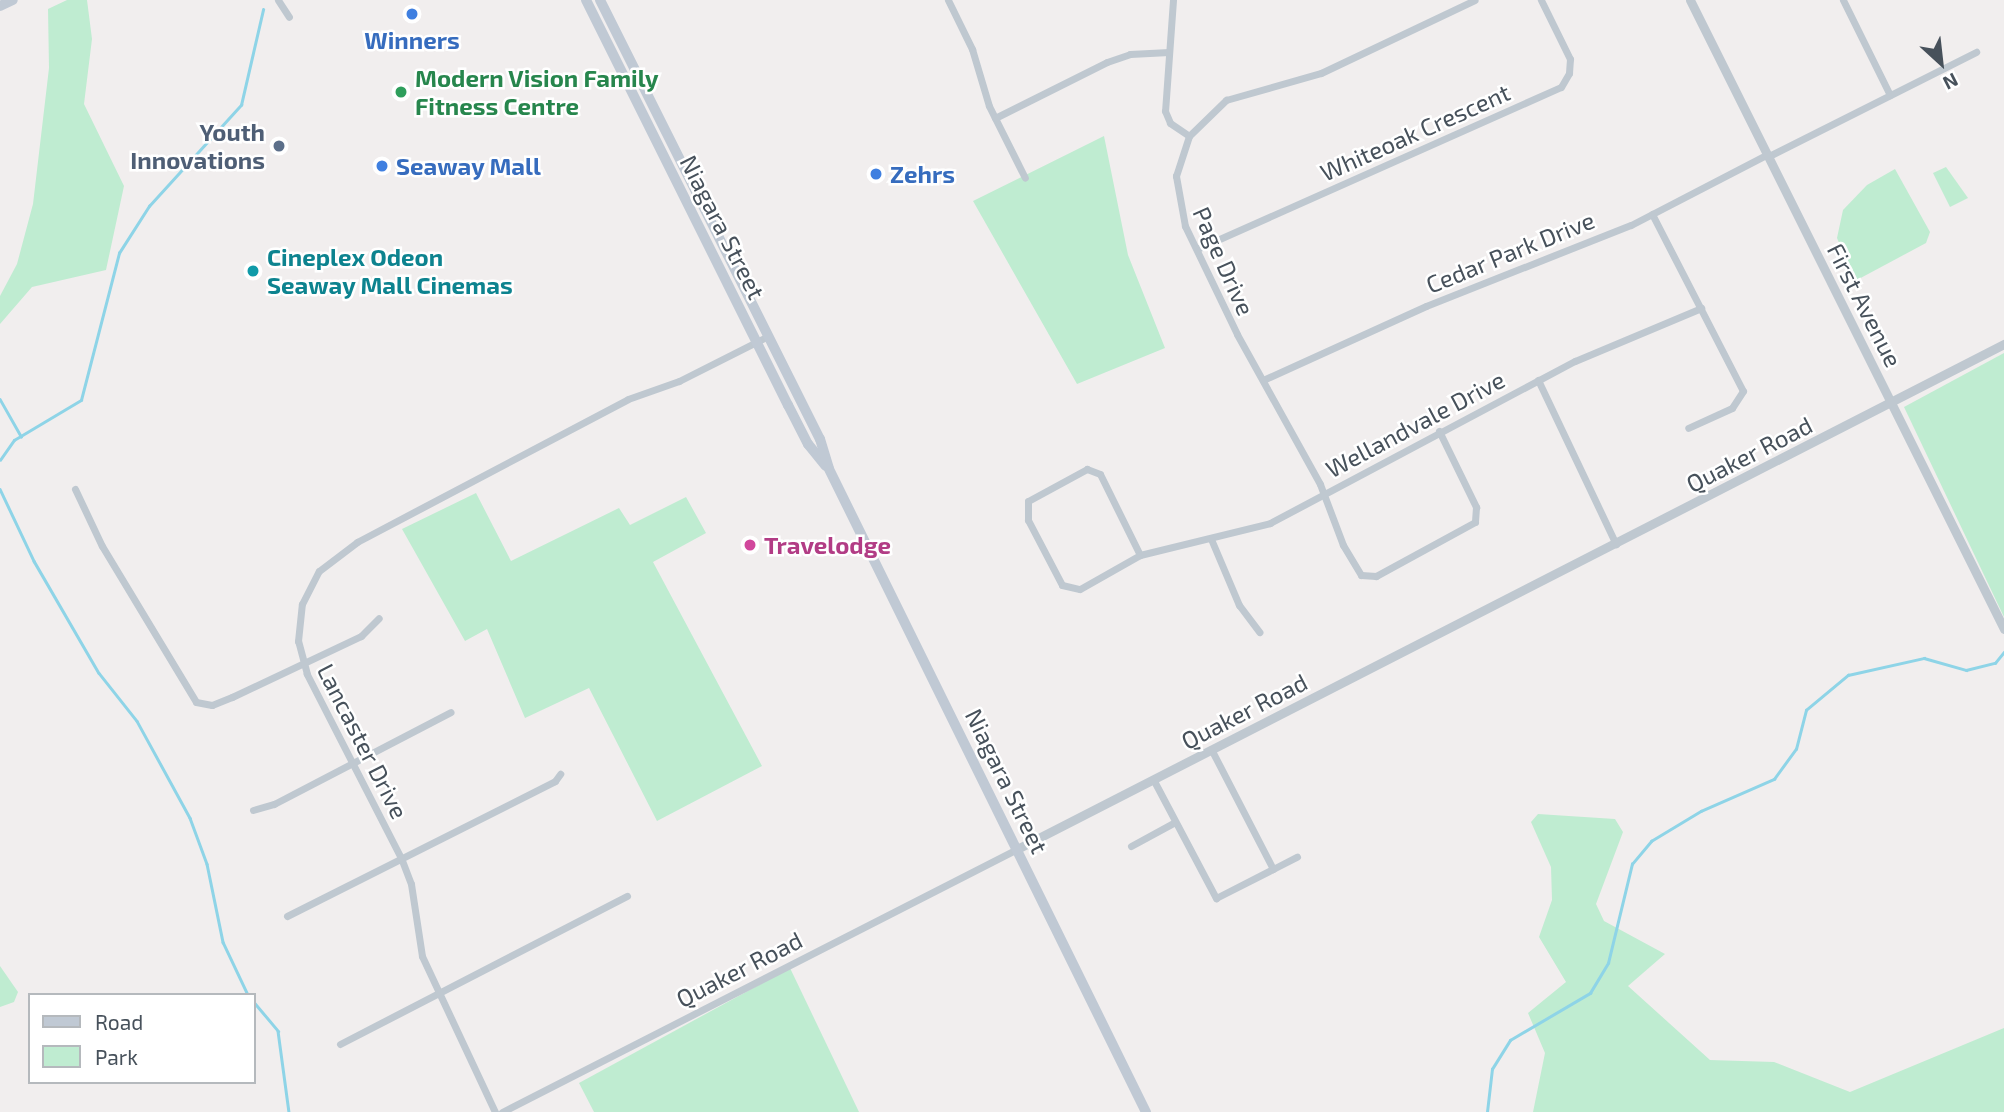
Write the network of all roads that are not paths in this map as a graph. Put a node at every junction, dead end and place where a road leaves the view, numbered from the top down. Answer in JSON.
{"nodes":[{"id":1,"x":13,"y":0,"type":"edge"},
{"id":2,"x":278,"y":0,"type":"edge"},
{"id":3,"x":586,"y":0,"type":"edge"},
{"id":4,"x":600,"y":0,"type":"edge"},
{"id":5,"x":949,"y":0,"type":"edge"},
{"id":6,"x":1173,"y":0,"type":"edge"},
{"id":7,"x":1475,"y":0,"type":"edge"},
{"id":8,"x":1541,"y":0,"type":"edge"},
{"id":9,"x":1690,"y":0,"type":"edge"},
{"id":10,"x":1843,"y":0,"type":"edge"},
{"id":11,"x":0,"y":6,"type":"edge"},
{"id":12,"x":289,"y":17,"type":"dead end"},
{"id":13,"x":1169,"y":52,"type":"junction"},
{"id":14,"x":1976,"y":52,"type":"dead end"},
{"id":15,"x":1890,"y":95,"type":"junction"},
{"id":16,"x":995,"y":118,"type":"junction"},
{"id":17,"x":1189,"y":136,"type":"junction"},
{"id":18,"x":1768,"y":155,"type":"junction"},
{"id":19,"x":1025,"y":178,"type":"dead end"},
{"id":20,"x":1652,"y":214,"type":"junction"},
{"id":21,"x":1197,"y":250,"type":"junction"},
{"id":22,"x":1701,"y":308,"type":"junction"},
{"id":23,"x":768,"y":336,"type":"junction"},
{"id":24,"x":756,"y":342,"type":"junction"},
{"id":25,"x":2004,"y":344,"type":"edge"},
{"id":26,"x":1263,"y":380,"type":"junction"},
{"id":27,"x":1538,"y":380,"type":"junction"},
{"id":28,"x":1891,"y":402,"type":"junction"},
{"id":29,"x":1688,"y":428,"type":"dead end"},
{"id":30,"x":1438,"y":431,"type":"junction"},
{"id":31,"x":829,"y":469,"type":"junction"},
{"id":32,"x":75,"y":489,"type":"dead end"},
{"id":33,"x":1324,"y":495,"type":"junction"},
{"id":34,"x":1211,"y":539,"type":"junction"},
{"id":35,"x":1616,"y":544,"type":"junction"},
{"id":36,"x":1140,"y":555,"type":"junction"},
{"id":37,"x":379,"y":618,"type":"dead end"},
{"id":38,"x":2004,"y":629,"type":"edge"},
{"id":39,"x":1259,"y":632,"type":"dead end"},
{"id":40,"x":303,"y":663,"type":"junction"},
{"id":41,"x":451,"y":712,"type":"dead end"},
{"id":42,"x":1211,"y":749,"type":"junction"},
{"id":43,"x":352,"y":763,"type":"junction"},
{"id":44,"x":560,"y":774,"type":"dead end"},
{"id":45,"x":1153,"y":779,"type":"junction"},
{"id":46,"x":253,"y":810,"type":"dead end"},
{"id":47,"x":1175,"y":822,"type":"junction"},
{"id":48,"x":1131,"y":846,"type":"dead end"},
{"id":49,"x":1017,"y":849,"type":"junction"},
{"id":50,"x":1297,"y":857,"type":"dead end"},
{"id":51,"x":401,"y":858,"type":"junction"},
{"id":52,"x":1273,"y":869,"type":"junction"},
{"id":53,"x":627,"y":896,"type":"dead end"},
{"id":54,"x":287,"y":916,"type":"dead end"},
{"id":55,"x":438,"y":995,"type":"junction"},
{"id":56,"x":340,"y":1044,"type":"dead end"},
{"id":57,"x":495,"y":1112,"type":"edge"},
{"id":58,"x":502,"y":1112,"type":"edge"},
{"id":59,"x":1146,"y":1112,"type":"edge"}],
"edges":[{"from":1,"to":11,"type":"main road"},
{"from":2,"to":12,"type":"street"},
{"from":3,"to":24,"type":"main road","name":"Niagara Street"},
{"from":4,"to":23,"type":"main road","name":"Niagara Street"},
{"from":5,"to":16,"type":"street"},
{"from":6,"to":13,"type":"street"},
{"from":7,"to":17,"type":"street","name":"Page Drive"},
{"from":8,"to":21,"type":"street","name":"Whiteoak Crescent"},
{"from":9,"to":18,"type":"street","name":"First Avenue"},
{"from":10,"to":15,"type":"street"},
{"from":13,"to":16,"type":"street"},
{"from":13,"to":17,"type":"street"},
{"from":14,"to":15,"type":"street","name":"Cedar Park Drive"},
{"from":15,"to":18,"type":"street","name":"Cedar Park Drive"},
{"from":16,"to":19,"type":"street"},
{"from":17,"to":21,"type":"street","name":"Page Drive"},
{"from":18,"to":20,"type":"street","name":"Cedar Park Drive"},
{"from":18,"to":28,"type":"street","name":"First Avenue"},
{"from":20,"to":22,"type":"street"},
{"from":20,"to":26,"type":"street","name":"Cedar Park Drive"},
{"from":21,"to":26,"type":"street","name":"Page Drive"},
{"from":22,"to":27,"type":"street","name":"Wellandvale Drive"},
{"from":22,"to":29,"type":"street"},
{"from":23,"to":24,"type":"street","name":"Lancaster Drive"},
{"from":23,"to":31,"type":"main road","name":"Niagara Street"},
{"from":24,"to":31,"type":"main road","name":"Niagara Street"},
{"from":24,"to":40,"type":"street","name":"Lancaster Drive"},
{"from":25,"to":28,"type":"street","name":"Quaker Road"},
{"from":26,"to":33,"type":"street","name":"Page Drive"},
{"from":27,"to":30,"type":"street","name":"Wellandvale Drive"},
{"from":27,"to":35,"type":"street"},
{"from":28,"to":35,"type":"street","name":"Quaker Road"},
{"from":28,"to":38,"type":"street","name":"First Avenue"},
{"from":30,"to":33,"type":"street","name":"Wellandvale Drive"},
{"from":30,"to":33,"type":"street","name":"Page Drive"},
{"from":31,"to":49,"type":"main road","name":"Niagara Street"},
{"from":32,"to":40,"type":"street"},
{"from":33,"to":34,"type":"street","name":"Wellandvale Drive"},
{"from":34,"to":36,"type":"street","name":"Wellandvale Drive"},
{"from":34,"to":39,"type":"street"},
{"from":35,"to":42,"type":"street","name":"Quaker Road"},
{"from":36,"to":36,"type":"street","name":"Wellandvale Drive"},
{"from":37,"to":40,"type":"street"},
{"from":40,"to":43,"type":"street","name":"Lancaster Drive"},
{"from":41,"to":43,"type":"street"},
{"from":42,"to":45,"type":"street","name":"Quaker Road"},
{"from":42,"to":52,"type":"street"},
{"from":43,"to":46,"type":"street"},
{"from":43,"to":51,"type":"street","name":"Lancaster Drive"},
{"from":44,"to":51,"type":"street"},
{"from":45,"to":47,"type":"street"},
{"from":45,"to":49,"type":"street","name":"Quaker Road"},
{"from":47,"to":48,"type":"street"},
{"from":47,"to":52,"type":"street"},
{"from":49,"to":58,"type":"street","name":"Quaker Road"},
{"from":49,"to":59,"type":"main road","name":"Niagara Street"},
{"from":50,"to":52,"type":"street"},
{"from":51,"to":54,"type":"street"},
{"from":51,"to":55,"type":"street","name":"Lancaster Drive"},
{"from":53,"to":55,"type":"street"},
{"from":55,"to":56,"type":"street"},
{"from":55,"to":57,"type":"street","name":"Lancaster Drive"}]}
